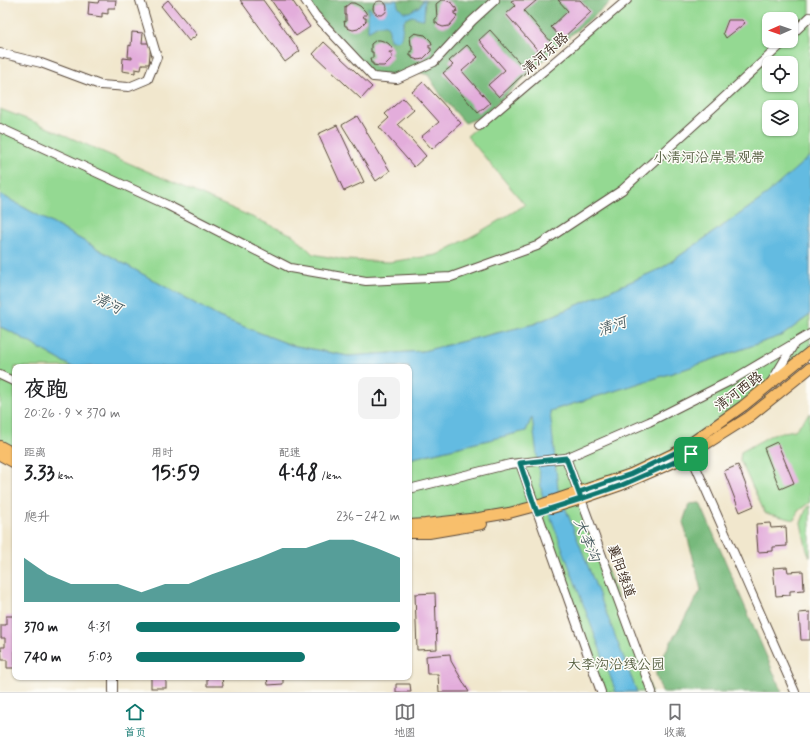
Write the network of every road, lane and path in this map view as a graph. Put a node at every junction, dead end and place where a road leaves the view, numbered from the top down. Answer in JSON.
{"nodes":[{"id":1,"x":140,"y":0,"type":"edge"},
{"id":2,"x":305,"y":0,"type":"edge"},
{"id":3,"x":495,"y":0,"type":"edge"},
{"id":4,"x":627,"y":0,"type":"edge"},
{"id":5,"x":810,"y":17,"type":"edge"},
{"id":6,"x":798,"y":28,"type":"edge"},
{"id":7,"x":777,"y":48,"type":"edge"},
{"id":8,"x":0,"y":53,"type":"edge"},
{"id":9,"x":479,"y":126,"type":"dead end"},
{"id":10,"x":0,"y":128,"type":"edge"},
{"id":11,"x":810,"y":334,"type":"edge"},
{"id":12,"x":794,"y":343,"type":"junction"},
{"id":13,"x":810,"y":352,"type":"edge"},
{"id":14,"x":810,"y":368,"type":"edge"},
{"id":15,"x":0,"y":375,"type":"edge"},
{"id":16,"x":12,"y":381,"type":"edge"},
{"id":17,"x":770,"y":384,"type":"junction"},
{"id":18,"x":0,"y":446,"type":"edge"},
{"id":19,"x":686,"y":450,"type":"junction"},
{"id":20,"x":12,"y":452,"type":"edge"},
{"id":21,"x":0,"y":455,"type":"edge"},
{"id":22,"x":562,"y":459,"type":"junction"},
{"id":23,"x":12,"y":461,"type":"edge"},
{"id":24,"x":522,"y":463,"type":"junction"},
{"id":25,"x":412,"y":487,"type":"edge"},
{"id":26,"x":577,"y":497,"type":"junction"},
{"id":27,"x":539,"y":508,"type":"junction"},
{"id":28,"x":412,"y":525,"type":"edge"},
{"id":29,"x":412,"y":533,"type":"edge"},
{"id":30,"x":112,"y":680,"type":"edge"},
{"id":31,"x":113,"y":692,"type":"edge"},
{"id":32,"x":601,"y":692,"type":"edge"},
{"id":33,"x":652,"y":692,"type":"edge"},
{"id":34,"x":796,"y":692,"type":"edge"}],
"edges":[{"from":1,"to":8,"type":"street"},
{"from":2,"to":3,"type":"street"},
{"from":4,"to":9,"type":"street","name":"清河东路"},
{"from":5,"to":6,"type":"street"},
{"from":7,"to":10,"type":"street"},
{"from":11,"to":12,"type":"street"},
{"from":12,"to":17,"type":"street"},
{"from":12,"to":22,"type":"street"},
{"from":13,"to":17,"type":"main road","name":"清河西路"},
{"from":14,"to":19,"type":"main road"},
{"from":15,"to":16,"type":"street"},
{"from":17,"to":19,"type":"main road","name":"清河西路"},
{"from":18,"to":20,"type":"main road"},
{"from":19,"to":26,"type":"main road"},
{"from":19,"to":34,"type":"street"},
{"from":21,"to":23,"type":"main road"},
{"from":22,"to":24,"type":"street"},
{"from":22,"to":26,"type":"street","name":"襄阳绿道"},
{"from":24,"to":25,"type":"street"},
{"from":24,"to":27,"type":"street"},
{"from":26,"to":27,"type":"main road"},
{"from":26,"to":33,"type":"street","name":"襄阳绿道"},
{"from":27,"to":28,"type":"main road"},
{"from":27,"to":29,"type":"main road"},
{"from":27,"to":32,"type":"street"},
{"from":30,"to":31,"type":"street"}]}
